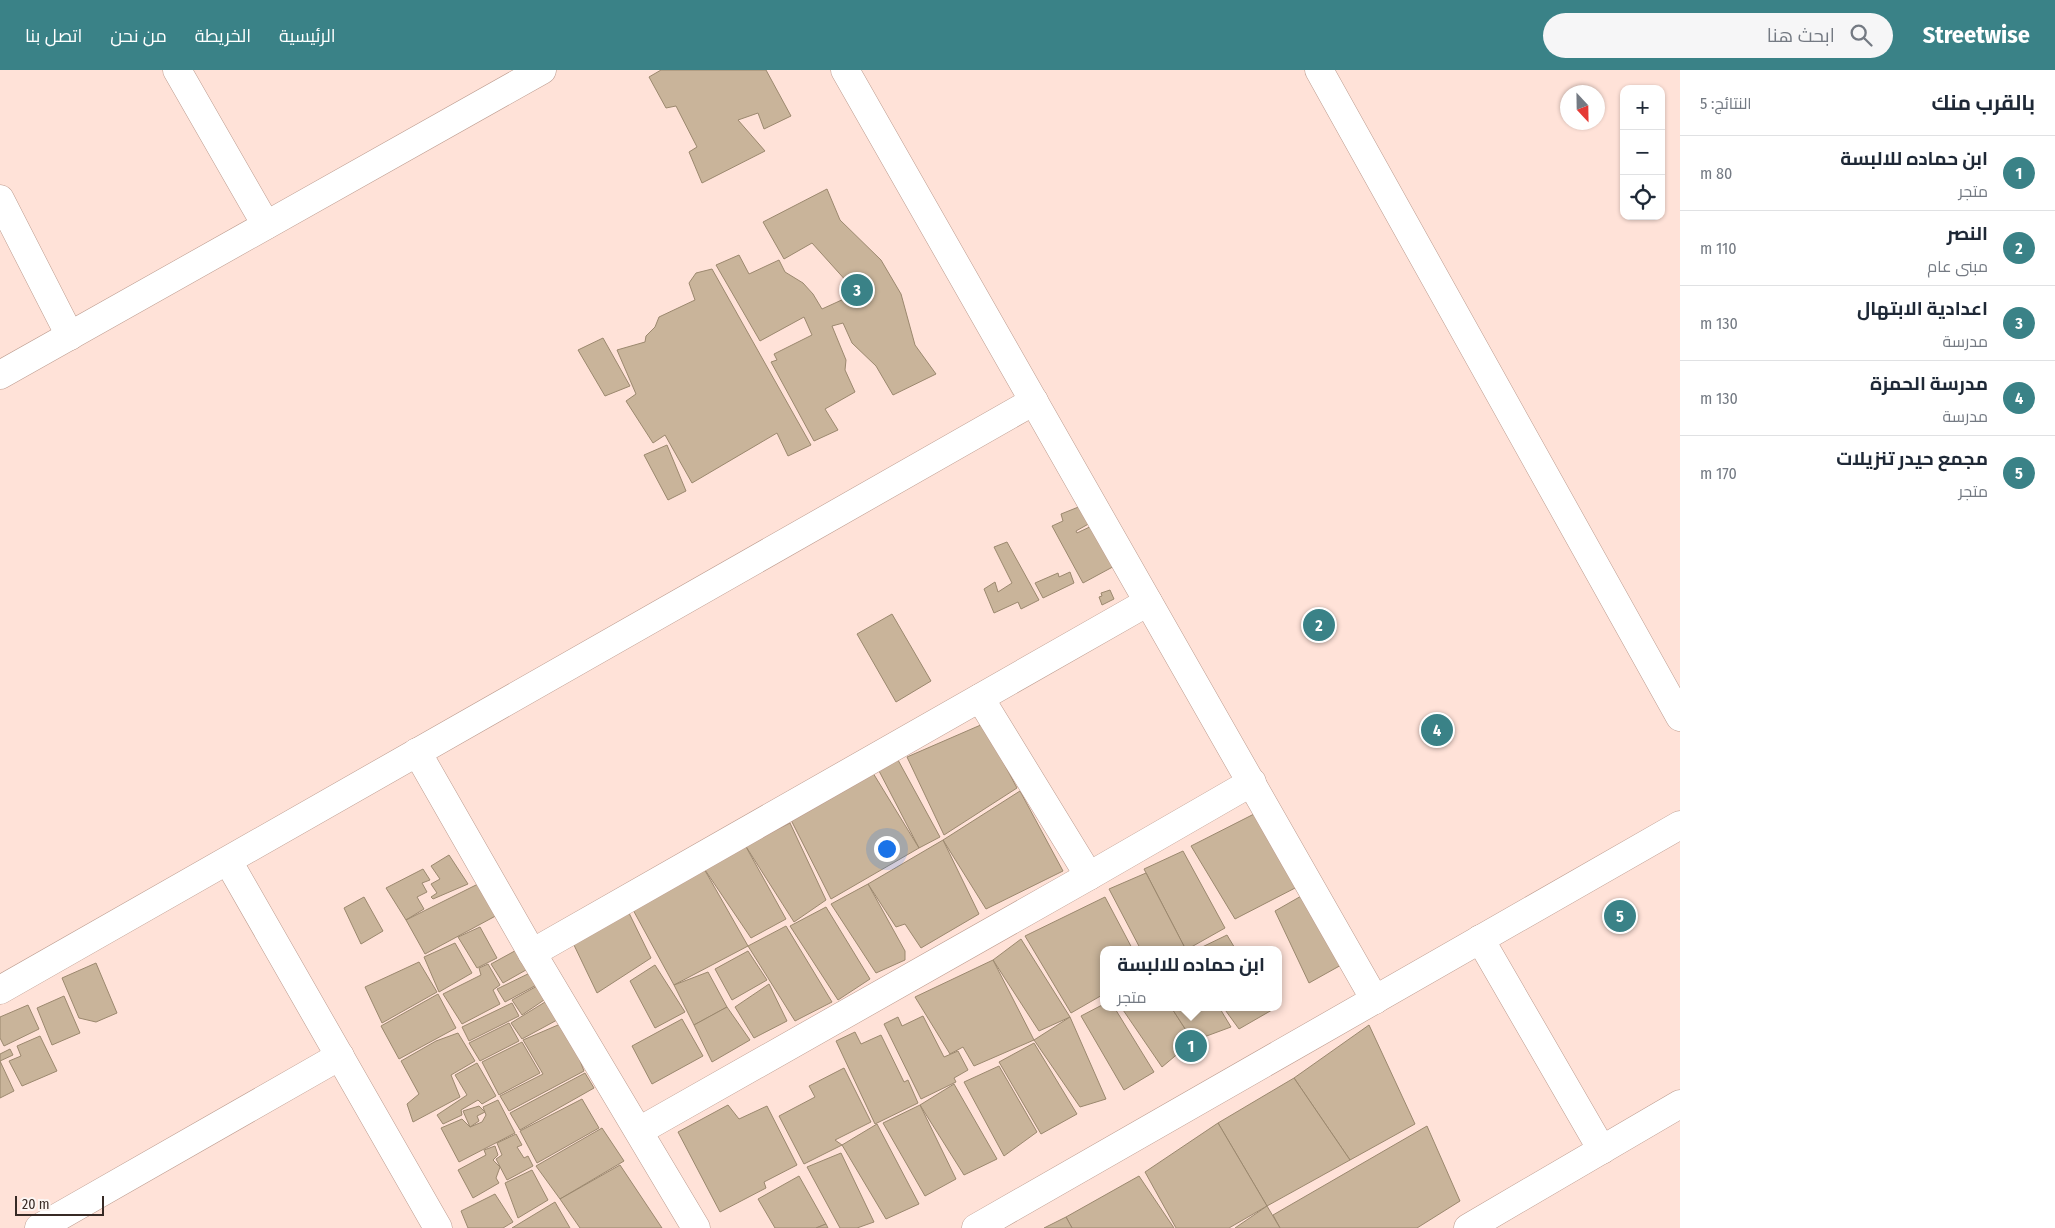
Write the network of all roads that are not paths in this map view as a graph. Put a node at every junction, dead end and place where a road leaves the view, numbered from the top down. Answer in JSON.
{"nodes":[{"id":1,"x":177,"y":70,"type":"edge"},
{"id":2,"x":542,"y":70,"type":"edge"},
{"id":3,"x":845,"y":70,"type":"edge"},
{"id":4,"x":1319,"y":70,"type":"edge"},
{"id":5,"x":0,"y":199,"type":"edge"},
{"id":6,"x":266,"y":225,"type":"junction"},
{"id":7,"x":70,"y":336,"type":"junction"},
{"id":8,"x":0,"y":375,"type":"edge"},
{"id":9,"x":1034,"y":401,"type":"junction"},
{"id":10,"x":1148,"y":602,"type":"junction"},
{"id":11,"x":980,"y":698,"type":"junction"},
{"id":12,"x":1680,"y":717,"type":"edge"},
{"id":13,"x":417,"y":752,"type":"junction"},
{"id":14,"x":1252,"y":782,"type":"junction"},
{"id":15,"x":1680,"y":825,"type":"edge"},
{"id":16,"x":228,"y":861,"type":"junction"},
{"id":17,"x":1089,"y":876,"type":"junction"},
{"id":18,"x":1480,"y":939,"type":"junction"},
{"id":19,"x":532,"y":954,"type":"junction"},
{"id":20,"x":0,"y":990,"type":"edge"},
{"id":21,"x":1374,"y":1000,"type":"junction"},
{"id":22,"x":340,"y":1056,"type":"junction"},
{"id":23,"x":1680,"y":1104,"type":"edge"},
{"id":24,"x":639,"y":1131,"type":"junction"},
{"id":25,"x":1602,"y":1150,"type":"junction"},
{"id":26,"x":1485,"y":1224,"type":"edge"},
{"id":27,"x":39,"y":1228,"type":"edge"},
{"id":28,"x":438,"y":1228,"type":"edge"},
{"id":29,"x":696,"y":1228,"type":"edge"},
{"id":30,"x":977,"y":1228,"type":"edge"}],
"edges":[{"from":1,"to":6,"type":"street"},
{"from":2,"to":6,"type":"street"},
{"from":3,"to":9,"type":"street"},
{"from":4,"to":12,"type":"street"},
{"from":5,"to":7,"type":"street"},
{"from":6,"to":7,"type":"street"},
{"from":7,"to":8,"type":"street"},
{"from":9,"to":10,"type":"street"},
{"from":9,"to":13,"type":"street"},
{"from":10,"to":11,"type":"street"},
{"from":10,"to":14,"type":"street"},
{"from":11,"to":17,"type":"street"},
{"from":11,"to":19,"type":"street"},
{"from":13,"to":16,"type":"street"},
{"from":13,"to":19,"type":"street"},
{"from":14,"to":17,"type":"street"},
{"from":14,"to":21,"type":"street"},
{"from":15,"to":18,"type":"street"},
{"from":16,"to":20,"type":"street"},
{"from":16,"to":22,"type":"street"},
{"from":17,"to":24,"type":"street"},
{"from":18,"to":21,"type":"street"},
{"from":18,"to":25,"type":"street"},
{"from":19,"to":24,"type":"street"},
{"from":21,"to":30,"type":"street"},
{"from":22,"to":27,"type":"street"},
{"from":22,"to":28,"type":"street"},
{"from":23,"to":25,"type":"street"},
{"from":24,"to":29,"type":"street"},
{"from":25,"to":26,"type":"street"}]}
